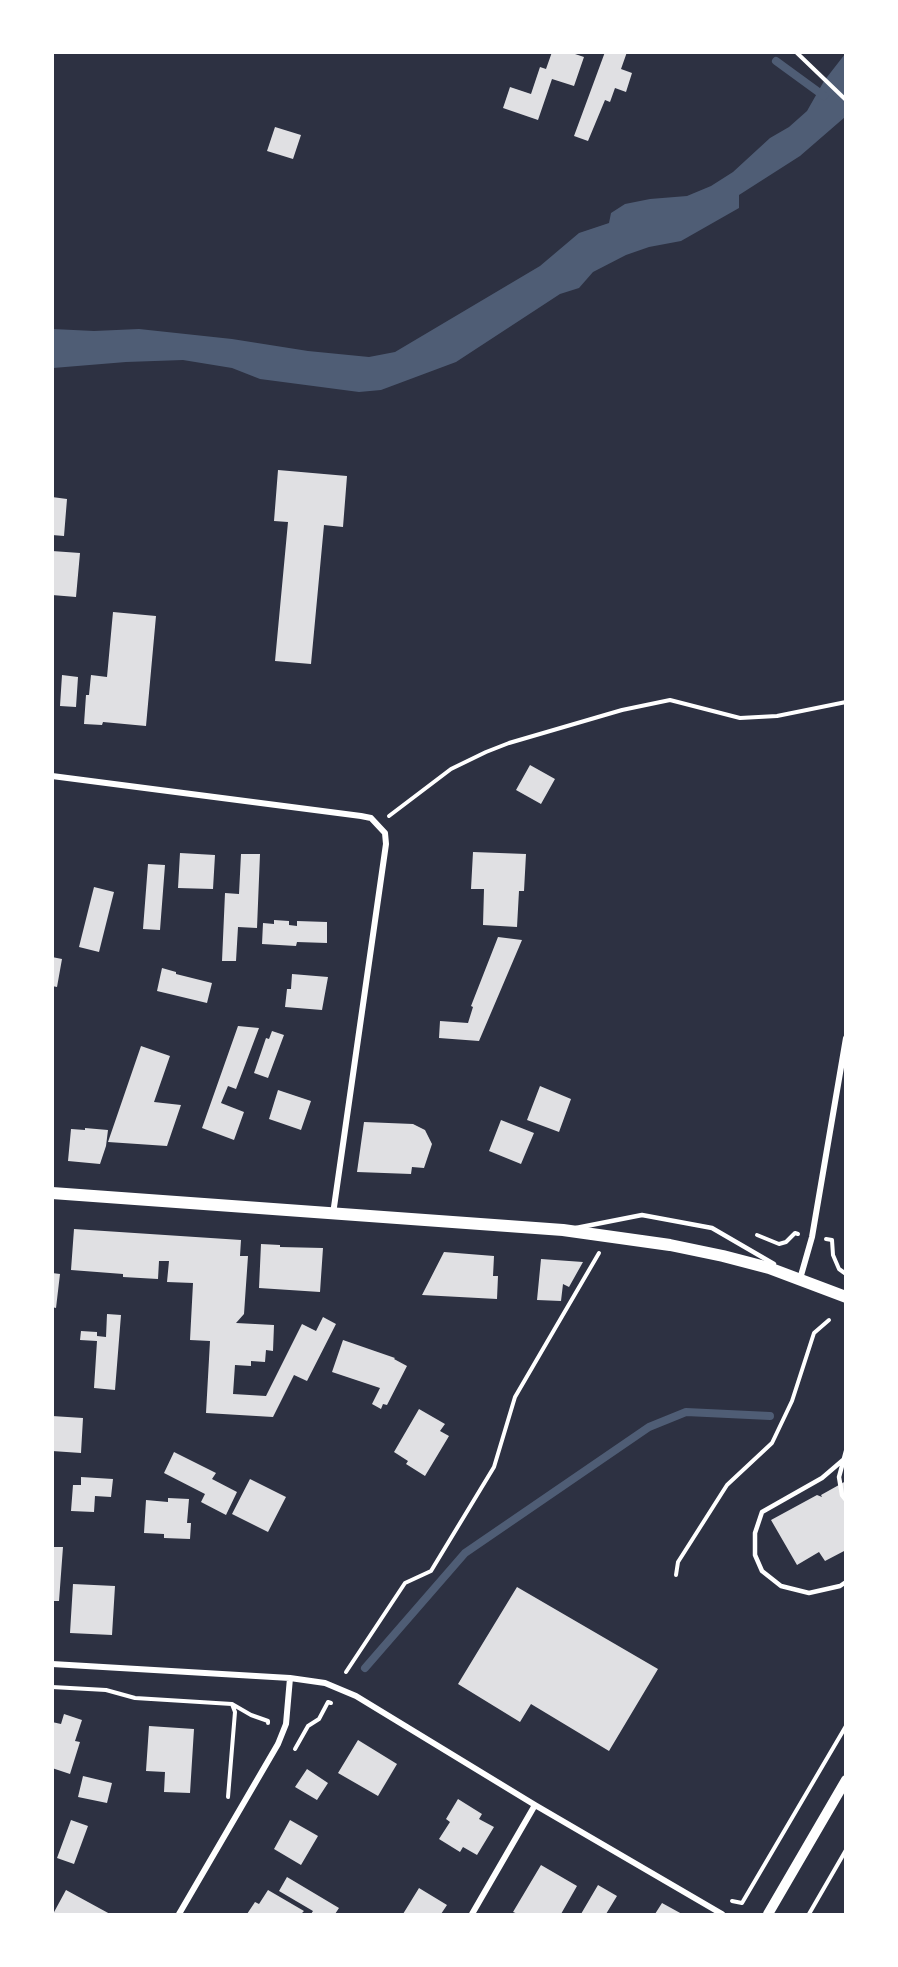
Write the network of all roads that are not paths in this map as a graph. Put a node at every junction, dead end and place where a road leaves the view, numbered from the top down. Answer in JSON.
{"nodes":[{"id":1,"x":52,"y":776,"type":"edge"},
{"id":2,"x":846,"y":1038,"type":"edge"},
{"id":3,"x":52,"y":1194,"type":"edge"},
{"id":4,"x":333,"y":1214,"type":"junction"},
{"id":5,"x":563,"y":1230,"type":"junction"},
{"id":6,"x":800,"y":1279,"type":"junction"},
{"id":7,"x":846,"y":1297,"type":"edge"},
{"id":8,"x":846,"y":1451,"type":"edge"},
{"id":9,"x":843,"y":1460,"type":"junction"},
{"id":10,"x":846,"y":1500,"type":"edge"},
{"id":11,"x":846,"y":1582,"type":"edge"},
{"id":12,"x":52,"y":1664,"type":"edge"},
{"id":13,"x":290,"y":1678,"type":"junction"},
{"id":14,"x":846,"y":1780,"type":"edge"},
{"id":15,"x":535,"y":1805,"type":"junction"},
{"id":16,"x":179,"y":1914,"type":"edge"},
{"id":17,"x":472,"y":1914,"type":"edge"},
{"id":18,"x":721,"y":1914,"type":"edge"},
{"id":19,"x":768,"y":1914,"type":"edge"}],
"edges":[{"from":1,"to":4,"type":"street"},
{"from":2,"to":6,"type":"street"},
{"from":3,"to":4,"type":"main road"},
{"from":4,"to":5,"type":"main road"},
{"from":5,"to":6,"type":"main road"},
{"from":5,"to":6,"type":"lane"},
{"from":6,"to":7,"type":"main road"},
{"from":8,"to":9,"type":"lane"},
{"from":9,"to":10,"type":"lane"},
{"from":9,"to":11,"type":"lane"},
{"from":12,"to":13,"type":"street"},
{"from":13,"to":15,"type":"street"},
{"from":13,"to":16,"type":"street"},
{"from":14,"to":19,"type":"street"},
{"from":15,"to":17,"type":"street"},
{"from":15,"to":18,"type":"street"}]}
